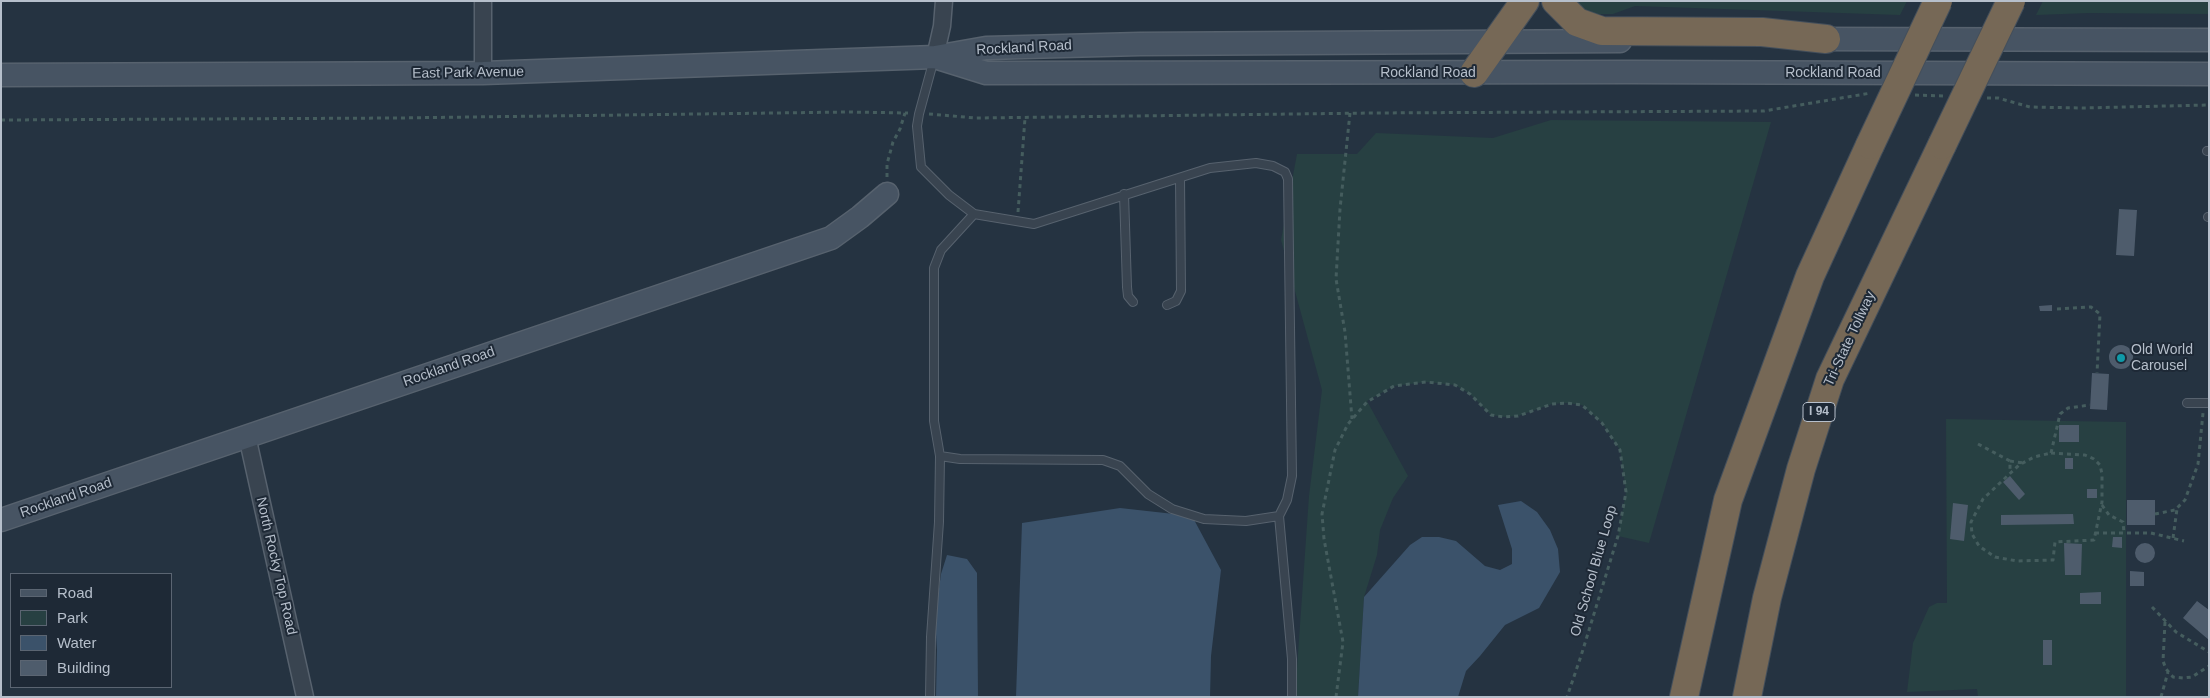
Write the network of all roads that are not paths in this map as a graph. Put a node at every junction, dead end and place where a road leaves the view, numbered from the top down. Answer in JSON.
{"nodes":[{"id":1,"x":483,"y":1,"type":"edge"},
{"id":2,"x":944,"y":1,"type":"edge"},
{"id":3,"x":1525,"y":1,"type":"edge"},
{"id":4,"x":1556,"y":1,"type":"edge"},
{"id":5,"x":1938,"y":1,"type":"edge"},
{"id":6,"x":2011,"y":1,"type":"edge"},
{"id":7,"x":1826,"y":38,"type":"junction"},
{"id":8,"x":2209,"y":40,"type":"edge"},
{"id":9,"x":1496,"y":42,"type":"junction"},
{"id":10,"x":935,"y":57,"type":"junction"},
{"id":11,"x":483,"y":73,"type":"junction"},
{"id":12,"x":1474,"y":73,"type":"junction"},
{"id":13,"x":2209,"y":74,"type":"edge"},
{"id":14,"x":1,"y":75,"type":"edge"},
{"id":15,"x":1180,"y":178,"type":"junction"},
{"id":16,"x":887,"y":194,"type":"road end"},
{"id":17,"x":1124,"y":194,"type":"junction"},
{"id":18,"x":974,"y":214,"type":"junction"},
{"id":19,"x":1133,"y":302,"type":"dead end"},
{"id":20,"x":1167,"y":305,"type":"dead end"},
{"id":21,"x":2187,"y":403,"type":"dead end"},
{"id":22,"x":2209,"y":403,"type":"edge"},
{"id":23,"x":247,"y":436,"type":"junction"},
{"id":24,"x":940,"y":456,"type":"junction"},
{"id":25,"x":1279,"y":516,"type":"junction"},
{"id":26,"x":1,"y":520,"type":"edge"},
{"id":27,"x":305,"y":697,"type":"edge"},
{"id":28,"x":930,"y":697,"type":"edge"},
{"id":29,"x":1292,"y":697,"type":"edge"},
{"id":30,"x":1684,"y":697,"type":"edge"},
{"id":31,"x":1747,"y":697,"type":"edge"}],
"edges":[{"from":1,"to":11,"type":"street"},
{"from":2,"to":10,"type":"street"},
{"from":3,"to":9,"type":"highway"},
{"from":4,"to":7,"type":"highway"},
{"from":5,"to":30,"type":"highway","bridge":true},
{"from":6,"to":31,"type":"highway","name":"Tri-State Tollway","number":"I 94","bridge":true},
{"from":7,"to":8,"type":"main road","name":"Rockland Road"},
{"from":7,"to":9,"type":"main road","name":"Rockland Road"},
{"from":9,"to":10,"type":"main road","name":"Rockland Road"},
{"from":9,"to":12,"type":"highway"},
{"from":10,"to":11,"type":"main road","name":"East Park Avenue"},
{"from":10,"to":12,"type":"main road","name":"Rockland Road"},
{"from":10,"to":18,"type":"lane"},
{"from":11,"to":14,"type":"main road","name":"East Park Avenue"},
{"from":12,"to":13,"type":"main road","name":"Rockland Road"},
{"from":15,"to":17,"type":"lane"},
{"from":15,"to":20,"type":"lane"},
{"from":15,"to":25,"type":"lane"},
{"from":16,"to":23,"type":"main road","name":"Rockland Road"},
{"from":17,"to":18,"type":"lane"},
{"from":17,"to":19,"type":"lane"},
{"from":18,"to":24,"type":"lane"},
{"from":21,"to":22,"type":"lane"},
{"from":23,"to":26,"type":"main road","name":"Rockland Road"},
{"from":23,"to":27,"type":"street","name":"North Rocky Top Road"},
{"from":24,"to":25,"type":"lane"},
{"from":24,"to":28,"type":"lane"},
{"from":25,"to":29,"type":"lane"}]}
